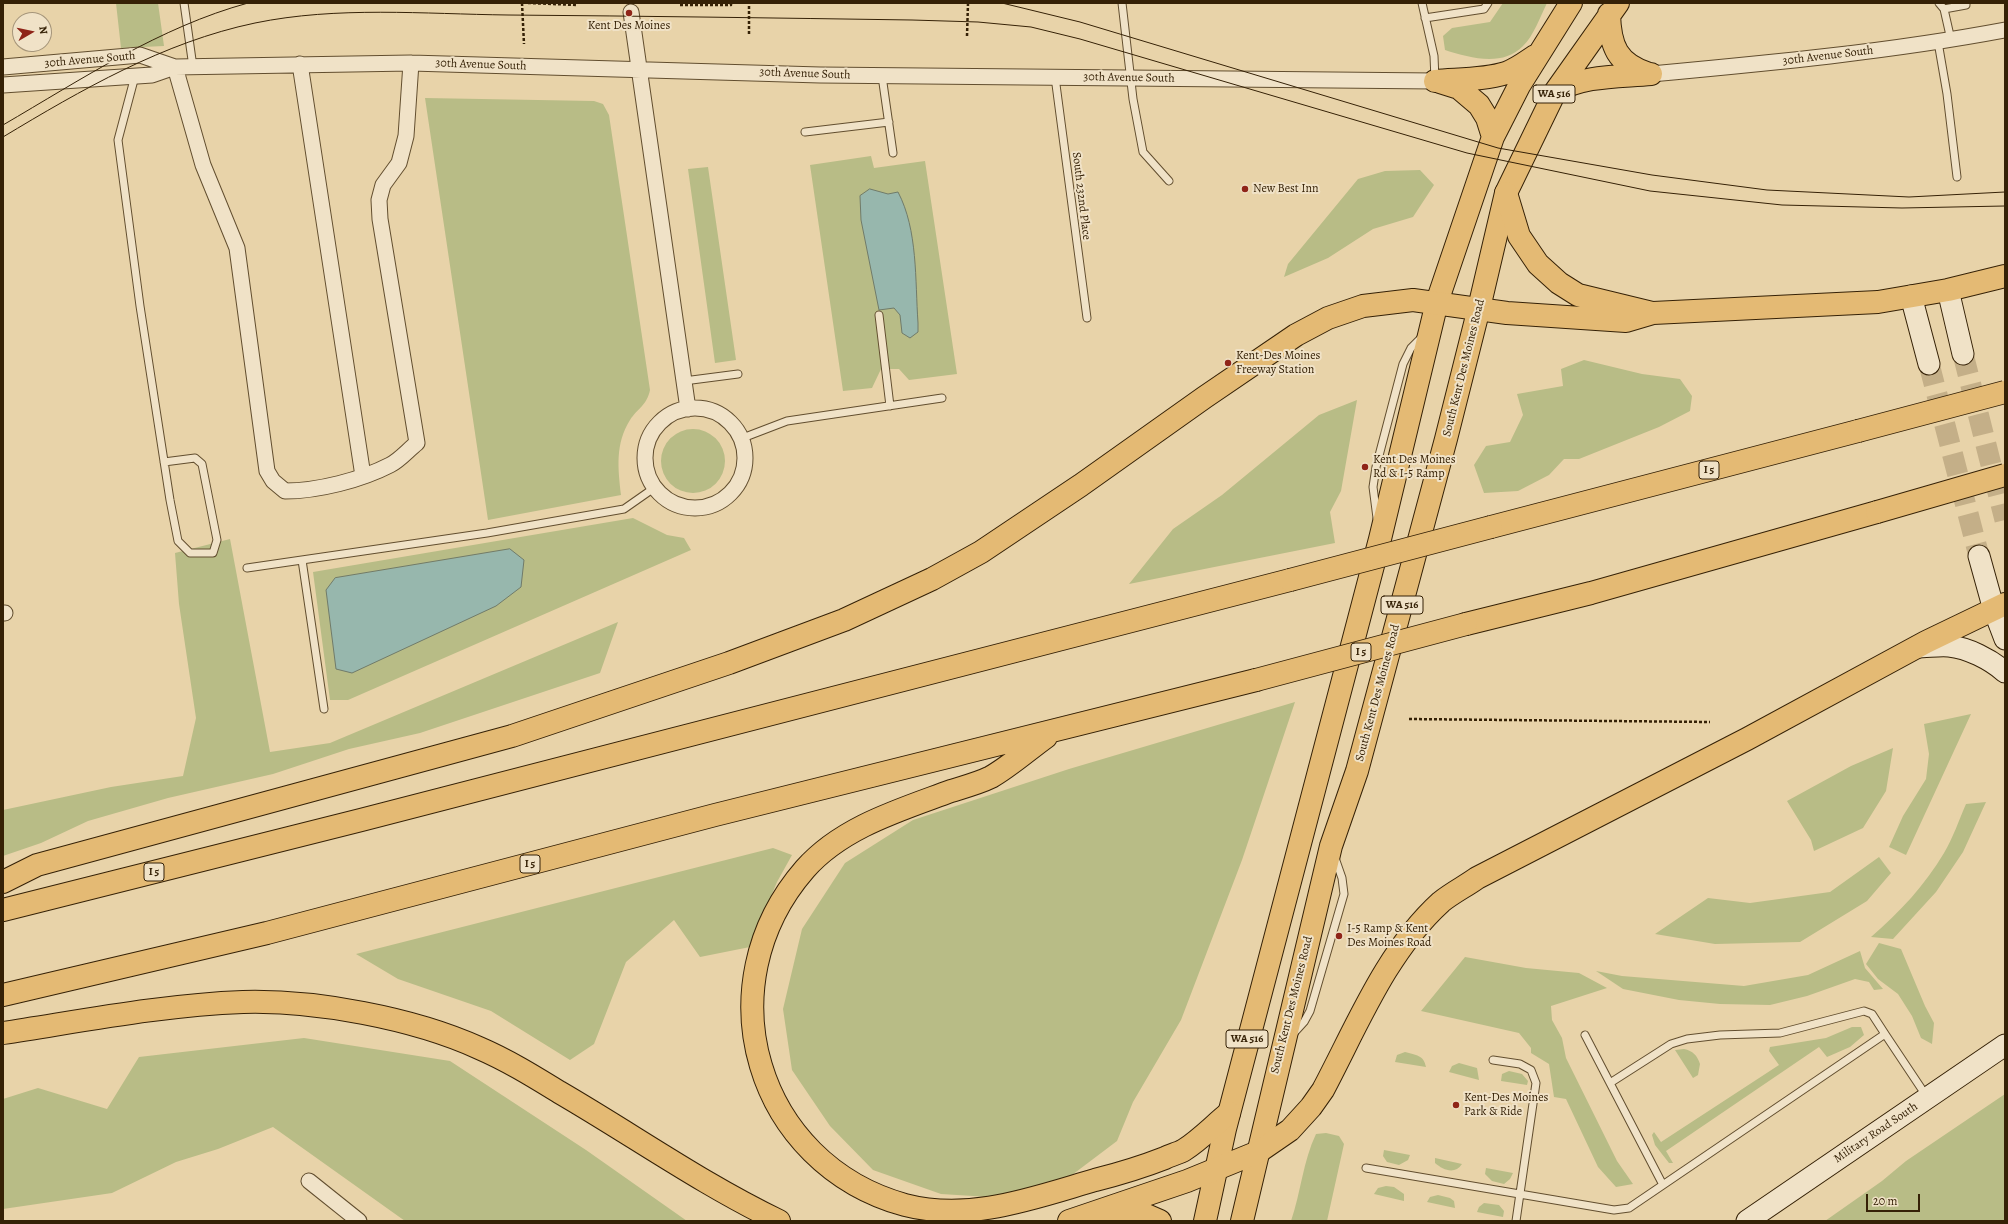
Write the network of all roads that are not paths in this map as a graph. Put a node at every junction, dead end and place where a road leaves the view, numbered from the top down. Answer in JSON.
{"nodes":[{"id":1,"x":184,"y":3,"type":"edge"},
{"id":2,"x":1122,"y":3,"type":"edge"},
{"id":3,"x":1422,"y":3,"type":"edge"},
{"id":4,"x":1488,"y":3,"type":"edge"},
{"id":5,"x":1571,"y":3,"type":"edge"},
{"id":6,"x":1966,"y":3,"type":"edge"},
{"id":7,"x":1942,"y":6,"type":"edge"},
{"id":8,"x":1613,"y":9,"type":"edge"},
{"id":9,"x":631,"y":12,"type":"dead end"},
{"id":10,"x":1425,"y":18,"type":"junction"},
{"id":11,"x":2005,"y":30,"type":"edge"},
{"id":12,"x":1944,"y":41,"type":"junction"},
{"id":13,"x":1538,"y":54,"type":"junction"},
{"id":14,"x":411,"y":63,"type":"junction"},
{"id":15,"x":300,"y":64,"type":"junction"},
{"id":16,"x":3,"y":67,"type":"edge"},
{"id":17,"x":175,"y":67,"type":"junction"},
{"id":18,"x":192,"y":67,"type":"junction"},
{"id":19,"x":639,"y":69,"type":"junction"},
{"id":20,"x":1651,"y":74,"type":"junction"},
{"id":21,"x":135,"y":76,"type":"junction"},
{"id":22,"x":882,"y":76,"type":"junction"},
{"id":23,"x":1055,"y":77,"type":"junction"},
{"id":24,"x":1131,"y":78,"type":"junction"},
{"id":25,"x":1435,"y":81,"type":"junction"},
{"id":26,"x":3,"y":85,"type":"edge"},
{"id":27,"x":1555,"y":92,"type":"junction"},
{"id":28,"x":888,"y":122,"type":"junction"},
{"id":29,"x":805,"y":132,"type":"dead end"},
{"id":30,"x":1493,"y":137,"type":"junction"},
{"id":31,"x":893,"y":153,"type":"dead end"},
{"id":32,"x":1957,"y":177,"type":"dead end"},
{"id":33,"x":1169,"y":181,"type":"dead end"},
{"id":34,"x":1506,"y":193,"type":"junction"},
{"id":35,"x":2005,"y":276,"type":"edge"},
{"id":36,"x":1948,"y":290,"type":"junction"},
{"id":37,"x":1911,"y":296,"type":"junction"},
{"id":38,"x":1437,"y":302,"type":"junction"},
{"id":39,"x":1479,"y":308,"type":"junction"},
{"id":40,"x":1653,"y":313,"type":"junction"},
{"id":41,"x":879,"y":315,"type":"dead end"},
{"id":42,"x":1087,"y":318,"type":"dead end"},
{"id":43,"x":1962,"y":354,"type":"tunnel mouth"},
{"id":44,"x":1929,"y":364,"type":"tunnel mouth"},
{"id":45,"x":738,"y":374,"type":"dead end"},
{"id":46,"x":684,"y":381,"type":"junction"},
{"id":47,"x":2005,"y":392,"type":"edge"},
{"id":48,"x":942,"y":398,"type":"dead end"},
{"id":49,"x":890,"y":406,"type":"junction"},
{"id":50,"x":688,"y":409,"type":"junction"},
{"id":51,"x":740,"y":439,"type":"junction"},
{"id":52,"x":164,"y":462,"type":"junction"},
{"id":53,"x":2005,"y":475,"type":"edge"},
{"id":54,"x":363,"y":476,"type":"junction"},
{"id":55,"x":654,"y":488,"type":"junction"},
{"id":56,"x":1979,"y":556,"type":"tunnel mouth"},
{"id":57,"x":302,"y":560,"type":"junction"},
{"id":58,"x":247,"y":568,"type":"dead end"},
{"id":59,"x":2000,"y":607,"type":"edge"},
{"id":60,"x":2005,"y":639,"type":"edge"},
{"id":61,"x":1918,"y":647,"type":"junction"},
{"id":62,"x":2005,"y":672,"type":"edge"},
{"id":63,"x":324,"y":709,"type":"dead end"},
{"id":64,"x":1057,"y":730,"type":"junction"},
{"id":65,"x":3,"y":882,"type":"edge"},
{"id":66,"x":3,"y":910,"type":"edge"},
{"id":67,"x":3,"y":995,"type":"edge"},
{"id":68,"x":3,"y":1033,"type":"edge"},
{"id":69,"x":1885,"y":1034,"type":"junction"},
{"id":70,"x":1585,"y":1036,"type":"dead end"},
{"id":71,"x":2005,"y":1045,"type":"edge"},
{"id":72,"x":1494,"y":1060,"type":"dead end"},
{"id":73,"x":1610,"y":1083,"type":"junction"},
{"id":74,"x":1928,"y":1098,"type":"junction"},
{"id":75,"x":1229,"y":1113,"type":"junction"},
{"id":76,"x":1258,"y":1152,"type":"junction"},
{"id":77,"x":1366,"y":1168,"type":"dead end"},
{"id":78,"x":1214,"y":1171,"type":"junction"},
{"id":79,"x":309,"y":1181,"type":"dead end"},
{"id":80,"x":1663,"y":1185,"type":"junction"},
{"id":81,"x":1520,"y":1194,"type":"junction"},
{"id":82,"x":359,"y":1221,"type":"edge"},
{"id":83,"x":778,"y":1221,"type":"edge"},
{"id":84,"x":1069,"y":1221,"type":"edge"},
{"id":85,"x":1074,"y":1221,"type":"edge"},
{"id":86,"x":1160,"y":1221,"type":"edge"},
{"id":87,"x":1205,"y":1221,"type":"edge"},
{"id":88,"x":1242,"y":1221,"type":"edge"},
{"id":89,"x":1516,"y":1221,"type":"edge"},
{"id":90,"x":1747,"y":1221,"type":"edge"}],
"edges":[{"from":1,"to":18,"type":"lane"},
{"from":2,"to":24,"type":"lane"},
{"from":3,"to":10,"type":"lane"},
{"from":4,"to":10,"type":"lane"},
{"from":5,"to":13,"type":"main road","number":"WA 516"},
{"from":6,"to":7,"type":"lane"},
{"from":7,"to":12,"type":"lane"},
{"from":8,"to":20,"type":"main road"},
{"from":8,"to":27,"type":"main road","name":"South Kent Des Moines Road","number":"WA 516"},
{"from":9,"to":19,"type":"street"},
{"from":10,"to":25,"type":"lane"},
{"from":11,"to":12,"type":"street","name":"30th Avenue South"},
{"from":12,"to":20,"type":"street","name":"30th Avenue South"},
{"from":12,"to":32,"type":"lane"},
{"from":13,"to":25,"type":"main road"},
{"from":13,"to":30,"type":"main road","number":"WA 516"},
{"from":14,"to":15,"type":"street","name":"30th Avenue South"},
{"from":14,"to":19,"type":"street","name":"30th Avenue South"},
{"from":14,"to":54,"type":"street"},
{"from":15,"to":18,"type":"street","name":"30th Avenue South"},
{"from":15,"to":54,"type":"street"},
{"from":16,"to":17,"type":"street","name":"30th Avenue South"},
{"from":17,"to":18,"type":"street","name":"30th Avenue South"},
{"from":17,"to":21,"type":"street","name":"30th Avenue South"},
{"from":17,"to":54,"type":"street"},
{"from":19,"to":22,"type":"street","name":"30th Avenue South"},
{"from":19,"to":46,"type":"street"},
{"from":20,"to":27,"type":"main road"},
{"from":21,"to":26,"type":"street","name":"30th Avenue South"},
{"from":21,"to":52,"type":"lane"},
{"from":22,"to":23,"type":"street","name":"30th Avenue South"},
{"from":22,"to":28,"type":"lane"},
{"from":23,"to":24,"type":"street","name":"30th Avenue South"},
{"from":23,"to":42,"type":"lane","name":"South 232nd Place"},
{"from":24,"to":25,"type":"street","name":"30th Avenue South"},
{"from":24,"to":33,"type":"lane"},
{"from":25,"to":30,"type":"main road"},
{"from":27,"to":34,"type":"main road","name":"South Kent Des Moines Road","number":"WA 516"},
{"from":28,"to":29,"type":"lane"},
{"from":28,"to":31,"type":"lane"},
{"from":30,"to":38,"type":"main road","number":"WA 516"},
{"from":34,"to":39,"type":"main road","name":"South Kent Des Moines Road","number":"WA 516"},
{"from":34,"to":40,"type":"main road"},
{"from":35,"to":36,"type":"main road"},
{"from":36,"to":37,"type":"main road"},
{"from":36,"to":43,"type":"main road"},
{"from":37,"to":40,"type":"main road"},
{"from":37,"to":44,"type":"main road"},
{"from":38,"to":39,"type":"main road"},
{"from":38,"to":65,"type":"main road"},
{"from":38,"to":75,"type":"main road","number":"WA 516"},
{"from":39,"to":40,"type":"main road"},
{"from":39,"to":76,"type":"main road","name":"South Kent Des Moines Road","number":"WA 516"},
{"from":41,"to":49,"type":"lane"},
{"from":45,"to":46,"type":"lane"},
{"from":46,"to":50,"type":"street"},
{"from":47,"to":66,"type":"main road","number":"I 5","bridge":true},
{"from":48,"to":49,"type":"lane"},
{"from":49,"to":51,"type":"lane"},
{"from":50,"to":51,"type":"street"},
{"from":50,"to":55,"type":"street"},
{"from":51,"to":55,"type":"street"},
{"from":52,"to":52,"type":"lane"},
{"from":53,"to":64,"type":"main road","number":"I 5","bridge":true},
{"from":55,"to":57,"type":"lane"},
{"from":56,"to":59,"type":"main road"},
{"from":57,"to":58,"type":"lane"},
{"from":57,"to":63,"type":"lane"},
{"from":59,"to":60,"type":"main road"},
{"from":59,"to":61,"type":"main road"},
{"from":61,"to":62,"type":"main road"},
{"from":61,"to":76,"type":"main road"},
{"from":64,"to":67,"type":"main road","number":"I 5"},
{"from":64,"to":75,"type":"main road"},
{"from":68,"to":83,"type":"main road"},
{"from":69,"to":73,"type":"lane"},
{"from":69,"to":74,"type":"lane"},
{"from":69,"to":80,"type":"lane"},
{"from":70,"to":73,"type":"lane"},
{"from":71,"to":74,"type":"main road","name":"Military Road South"},
{"from":72,"to":81,"type":"lane"},
{"from":73,"to":80,"type":"lane"},
{"from":74,"to":90,"type":"main road","name":"Military Road South"},
{"from":75,"to":78,"type":"main road","number":"WA 516"},
{"from":76,"to":78,"type":"main road"},
{"from":76,"to":88,"type":"main road","name":"South Kent Des Moines Road","number":"WA 516"},
{"from":77,"to":81,"type":"lane"},
{"from":78,"to":84,"type":"main road"},
{"from":78,"to":87,"type":"main road","number":"WA 516"},
{"from":79,"to":82,"type":"street"},
{"from":80,"to":81,"type":"lane"},
{"from":81,"to":89,"type":"lane"},
{"from":85,"to":86,"type":"main road"}]}
